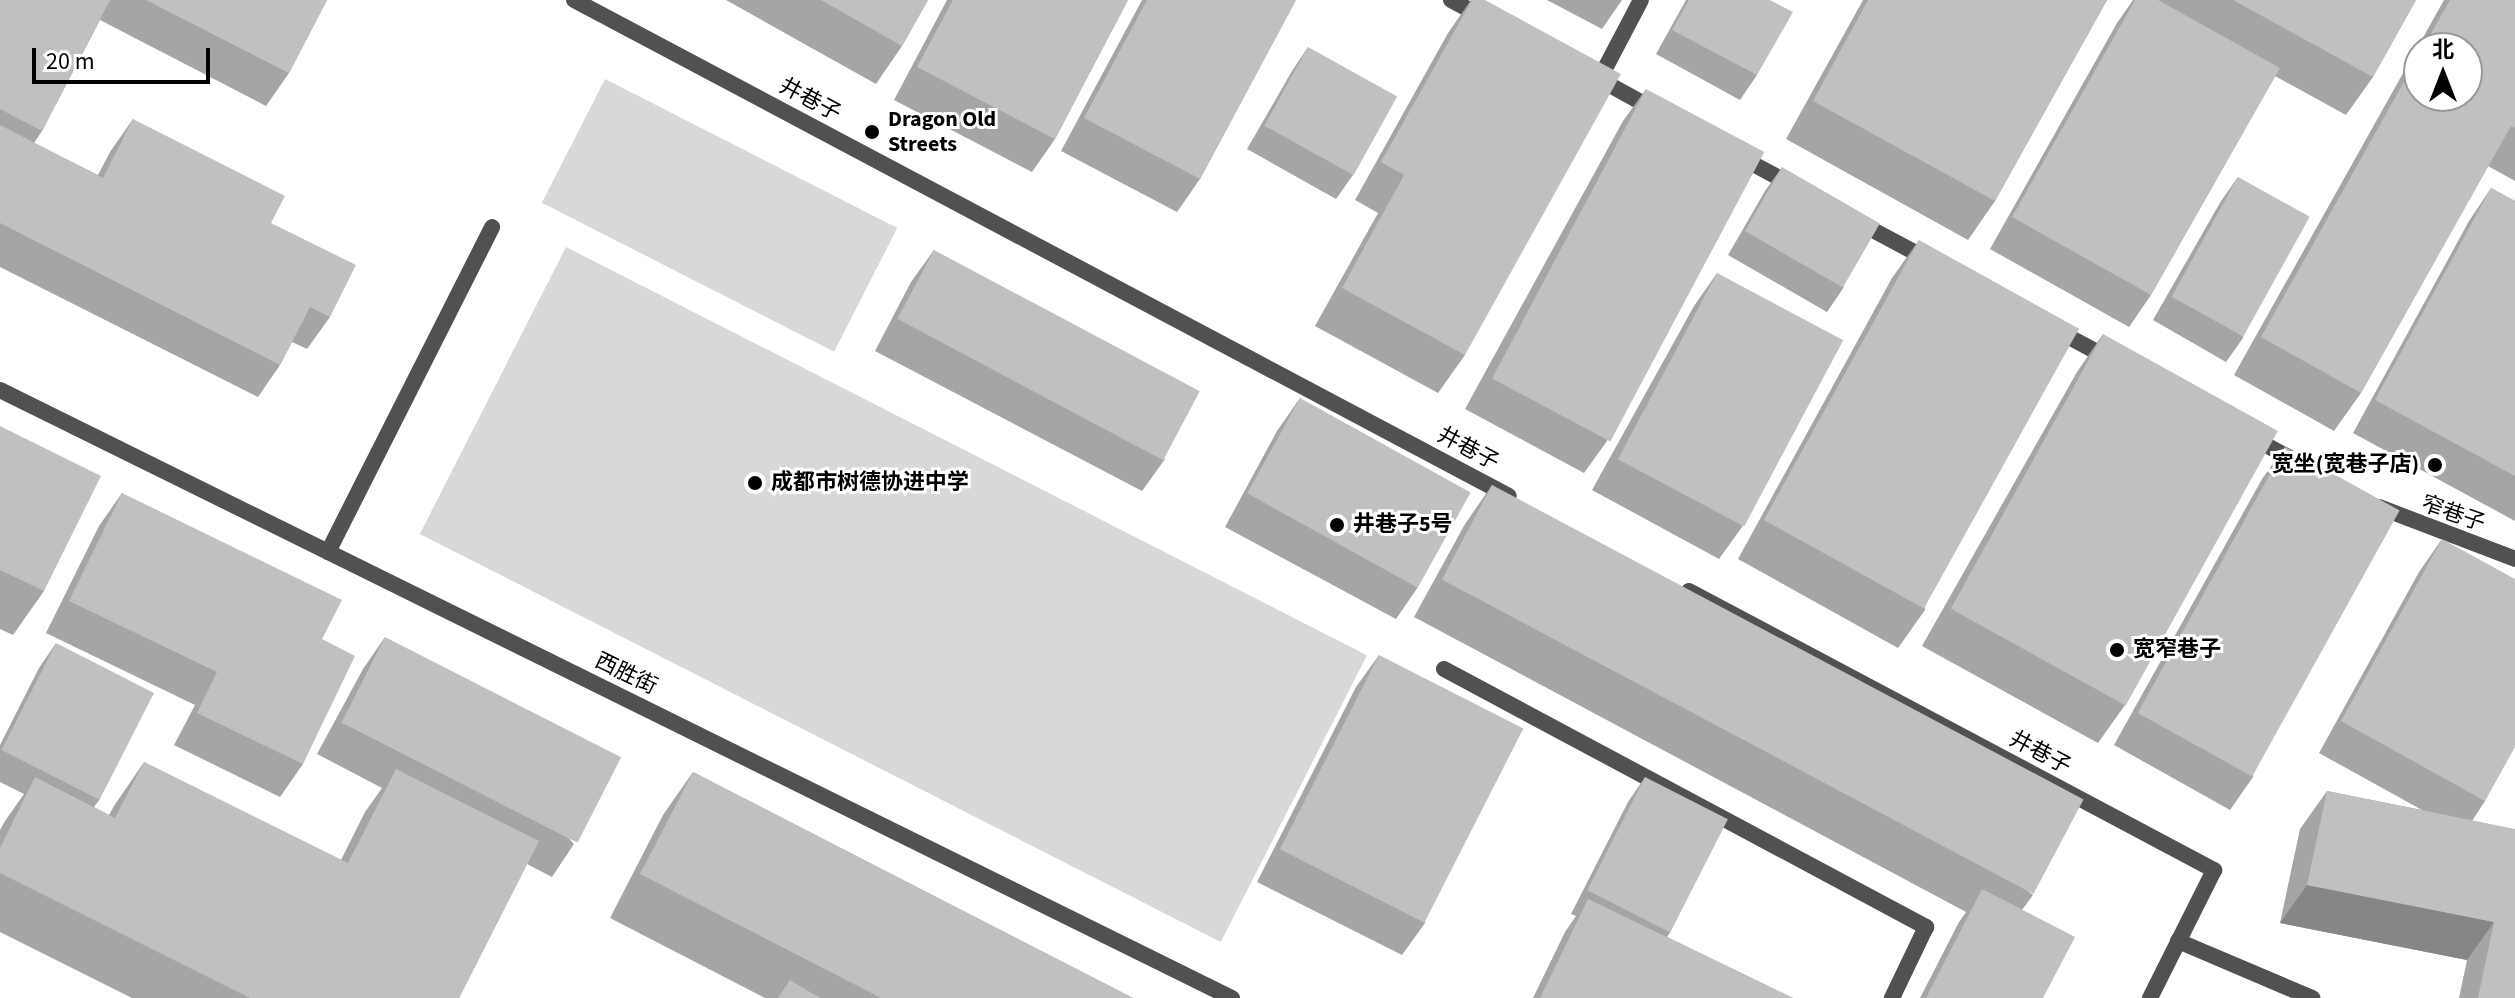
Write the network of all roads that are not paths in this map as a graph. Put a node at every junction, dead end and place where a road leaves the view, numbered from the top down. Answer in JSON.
{"nodes":[{"id":1,"x":574,"y":0,"type":"edge"},
{"id":2,"x":1451,"y":0,"type":"edge"},
{"id":3,"x":1641,"y":0,"type":"edge"},
{"id":4,"x":1505,"y":29,"type":"edge"},
{"id":5,"x":1668,"y":118,"type":"edge"},
{"id":6,"x":1724,"y":148,"type":"edge"},
{"id":7,"x":1807,"y":194,"type":"edge"},
{"id":8,"x":1835,"y":209,"type":"edge"},
{"id":9,"x":492,"y":227,"type":"dead end"},
{"id":10,"x":1945,"y":269,"type":"edge"},
{"id":11,"x":2042,"y":322,"type":"edge"},
{"id":12,"x":2125,"y":368,"type":"edge"},
{"id":13,"x":0,"y":390,"type":"edge"},
{"id":14,"x":2236,"y":429,"type":"edge"},
{"id":15,"x":2319,"y":474,"type":"edge"},
{"id":16,"x":2361,"y":497,"type":"edge"},
{"id":17,"x":1527,"y":505,"type":"edge"},
{"id":18,"x":328,"y":552,"type":"junction"},
{"id":19,"x":2515,"y":559,"type":"edge"},
{"id":20,"x":1668,"y":580,"type":"edge"},
{"id":21,"x":1444,"y":669,"type":"dead end"},
{"id":22,"x":2178,"y":941,"type":"junction"},
{"id":23,"x":1232,"y":998,"type":"edge"},
{"id":24,"x":1892,"y":998,"type":"edge"},
{"id":25,"x":2150,"y":998,"type":"edge"},
{"id":26,"x":2312,"y":998,"type":"edge"}],
"edges":[{"from":1,"to":17,"type":"street","name":"井巷子"},
{"from":2,"to":4,"type":"street"},
{"from":3,"to":5,"type":"street"},
{"from":6,"to":7,"type":"street"},
{"from":8,"to":10,"type":"street"},
{"from":9,"to":18,"type":"street"},
{"from":11,"to":12,"type":"street"},
{"from":13,"to":18,"type":"street","name":"西胜街"},
{"from":14,"to":15,"type":"street"},
{"from":16,"to":19,"type":"street","name":"窄巷子"},
{"from":18,"to":23,"type":"street","name":"西胜街"},
{"from":20,"to":22,"type":"street","name":"井巷子"},
{"from":21,"to":24,"type":"street"},
{"from":22,"to":25,"type":"street","name":"井巷子"},
{"from":22,"to":26,"type":"street"}]}
